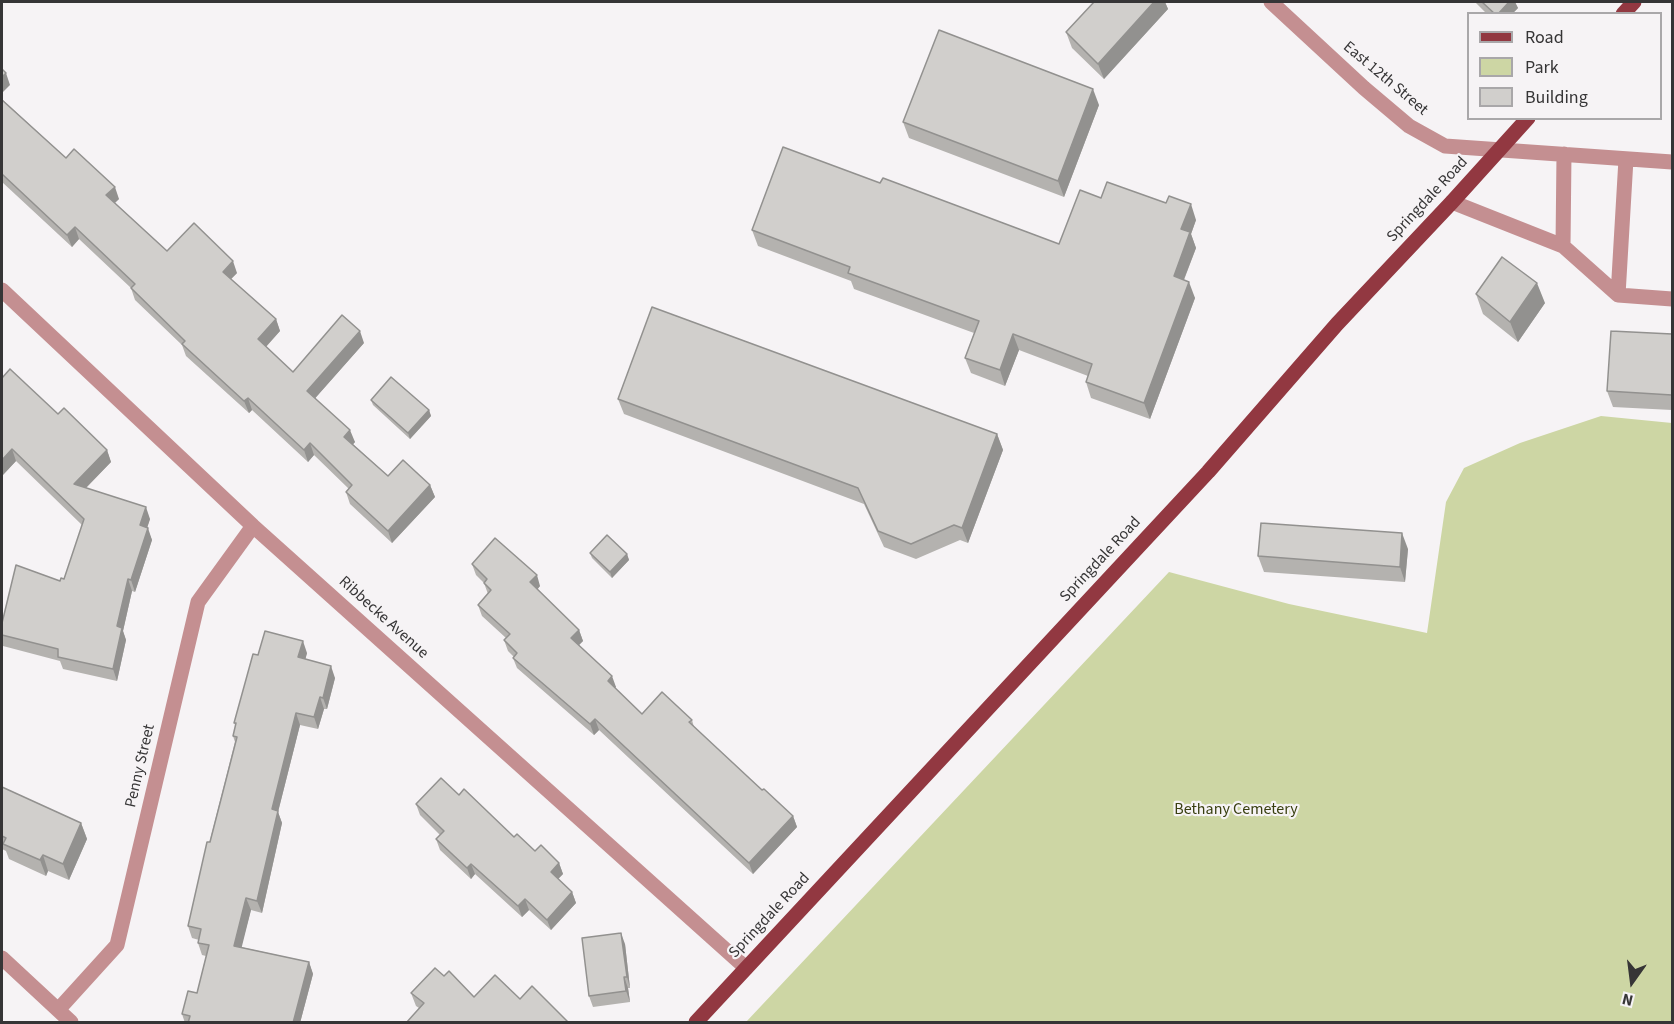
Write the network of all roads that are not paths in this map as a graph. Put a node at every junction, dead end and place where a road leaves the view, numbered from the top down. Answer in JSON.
{"nodes":[{"id":1,"x":1271,"y":2,"type":"edge"},
{"id":2,"x":1526,"y":120,"type":"edge"},
{"id":3,"x":1500,"y":150,"type":"junction"},
{"id":4,"x":1564,"y":154,"type":"junction"},
{"id":5,"x":1626,"y":159,"type":"junction"},
{"id":6,"x":1672,"y":162,"type":"edge"},
{"id":7,"x":1452,"y":202,"type":"junction"},
{"id":8,"x":1563,"y":246,"type":"junction"},
{"id":9,"x":2,"y":290,"type":"edge"},
{"id":10,"x":1618,"y":295,"type":"junction"},
{"id":11,"x":1672,"y":299,"type":"edge"},
{"id":12,"x":253,"y":526,"type":"junction"},
{"id":13,"x":2,"y":958,"type":"edge"},
{"id":14,"x":746,"y":968,"type":"junction"},
{"id":15,"x":58,"y":1010,"type":"junction"},
{"id":16,"x":71,"y":1023,"type":"edge"},
{"id":17,"x":696,"y":1023,"type":"edge"}],
"edges":[{"from":1,"to":3,"type":"street","name":"East 12th Street"},
{"from":2,"to":3,"type":"main road","name":"Springdale Road"},
{"from":3,"to":4,"type":"street","name":"East 12th Street"},
{"from":3,"to":7,"type":"main road","name":"Springdale Road"},
{"from":4,"to":5,"type":"street","name":"East 12th Street"},
{"from":4,"to":8,"type":"street"},
{"from":5,"to":6,"type":"street","name":"East 12th Street"},
{"from":5,"to":10,"type":"street"},
{"from":7,"to":8,"type":"street"},
{"from":7,"to":14,"type":"main road","name":"Springdale Road"},
{"from":8,"to":10,"type":"street"},
{"from":9,"to":12,"type":"street","name":"Ribbecke Avenue"},
{"from":10,"to":11,"type":"street"},
{"from":12,"to":14,"type":"street","name":"Ribbecke Avenue"},
{"from":12,"to":15,"type":"street","name":"Penny Street"},
{"from":13,"to":15,"type":"street"},
{"from":14,"to":17,"type":"main road","name":"Springdale Road"},
{"from":15,"to":16,"type":"street"}]}
